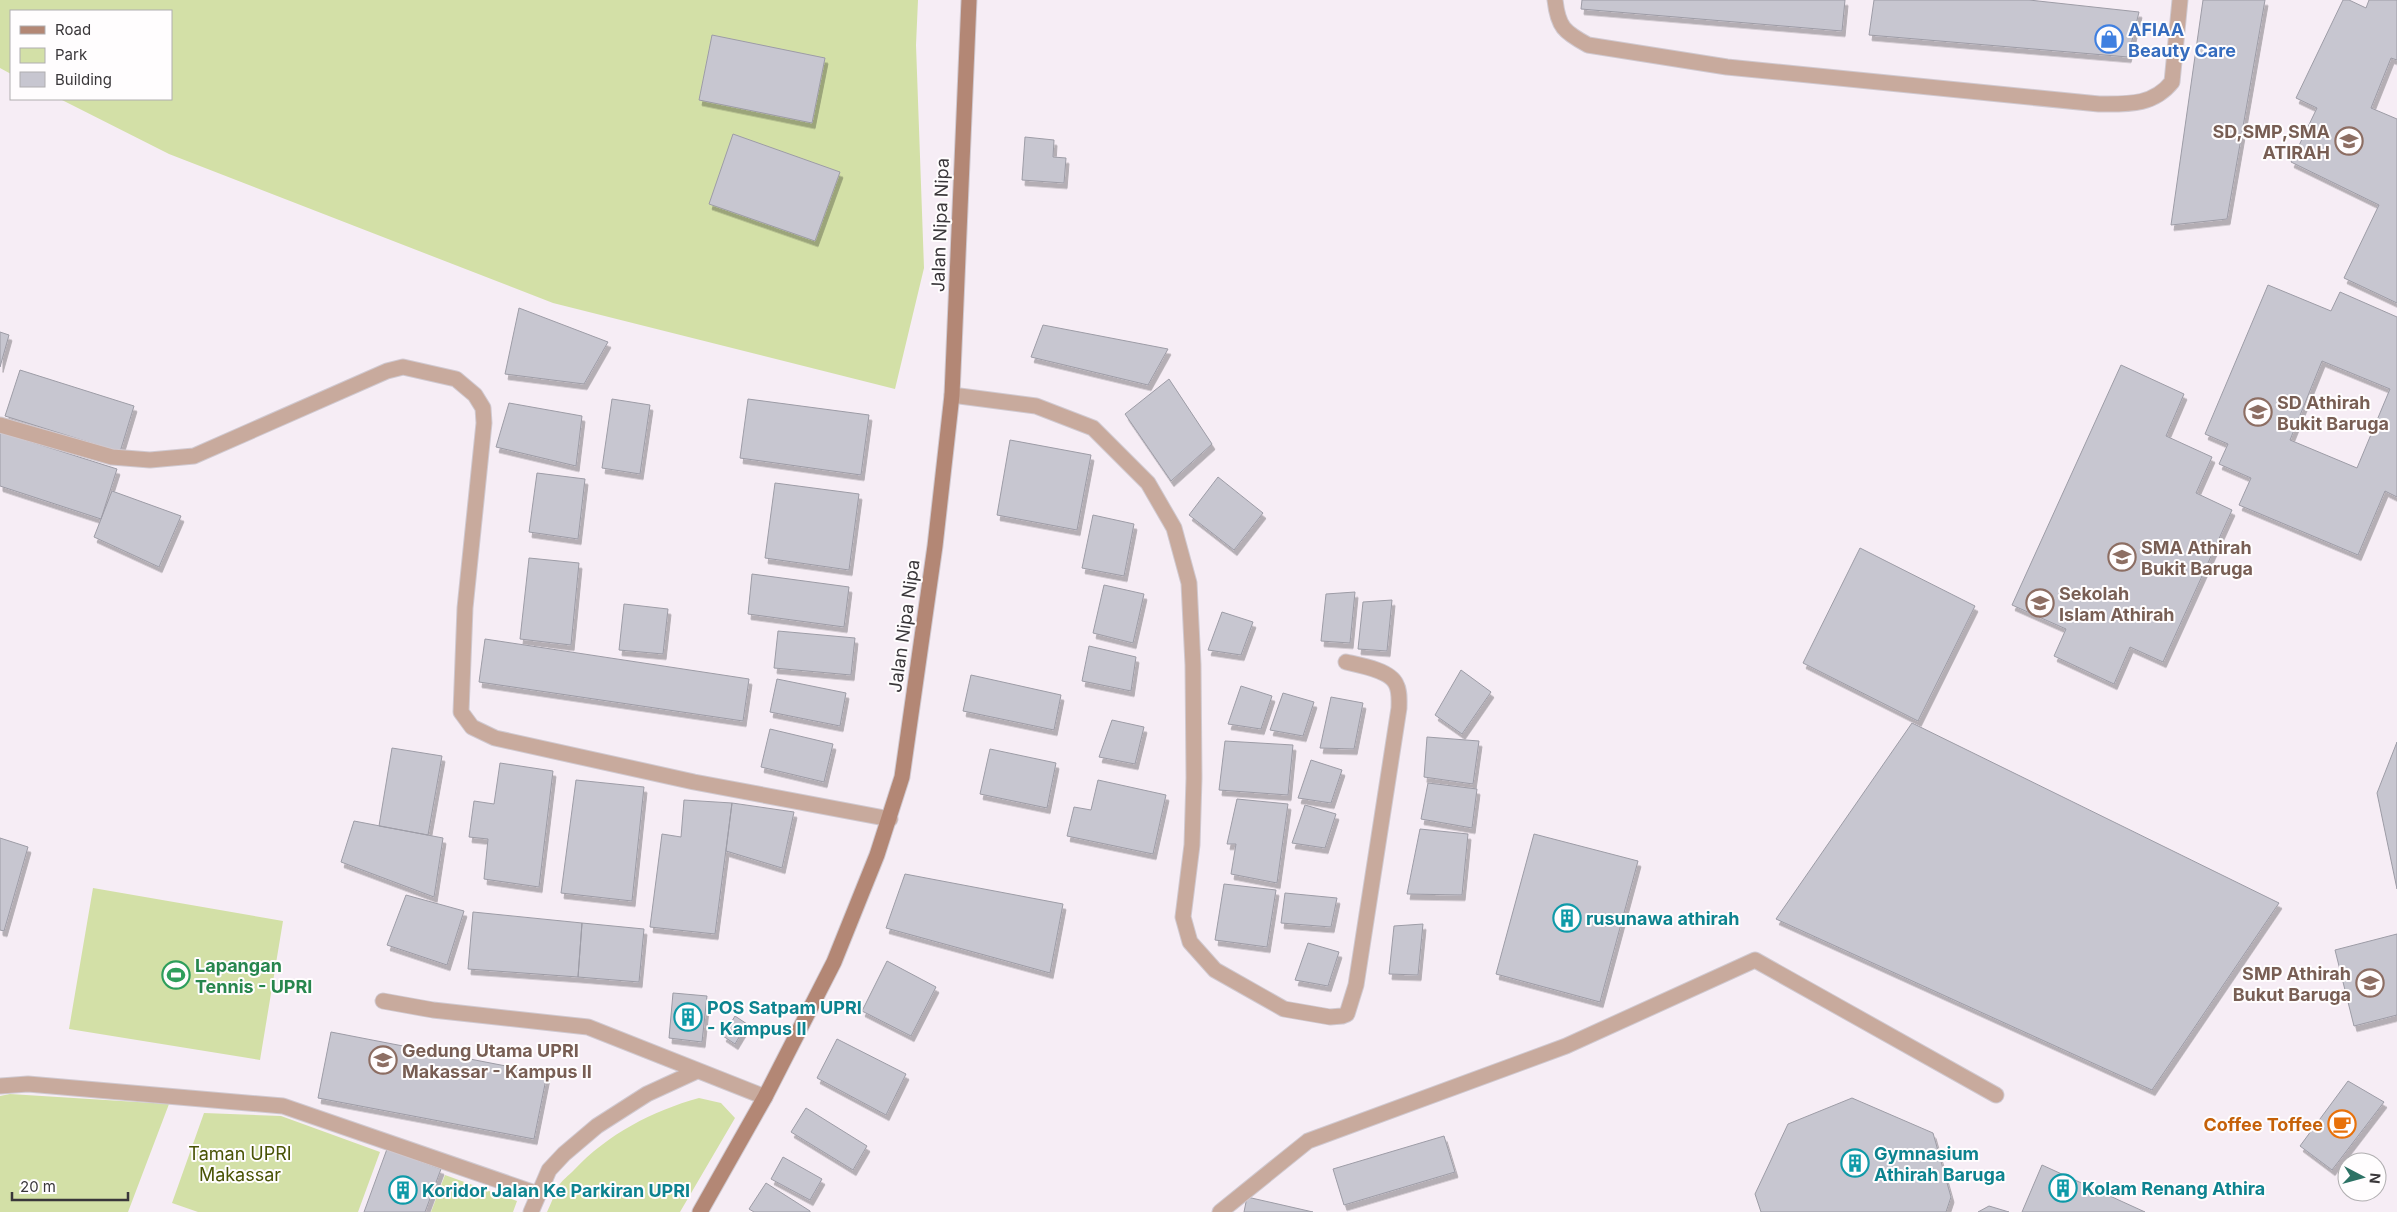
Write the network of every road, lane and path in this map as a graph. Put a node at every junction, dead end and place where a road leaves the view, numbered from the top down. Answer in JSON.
{"nodes":[{"id":1,"x":969,"y":0,"type":"edge"},
{"id":2,"x":1555,"y":0,"type":"edge"},
{"id":3,"x":2180,"y":0,"type":"edge"},
{"id":4,"x":952,"y":395,"type":"junction"},
{"id":5,"x":0,"y":426,"type":"edge"},
{"id":6,"x":1346,"y":662,"type":"dead end"},
{"id":7,"x":890,"y":819,"type":"junction"},
{"id":8,"x":383,"y":1001,"type":"dead end"},
{"id":9,"x":697,"y":1071,"type":"junction"},
{"id":10,"x":0,"y":1086,"type":"edge"},
{"id":11,"x":1996,"y":1095,"type":"dead end"},
{"id":12,"x":765,"y":1097,"type":"junction"},
{"id":13,"x":538,"y":1194,"type":"junction"},
{"id":14,"x":531,"y":1212,"type":"edge"},
{"id":15,"x":700,"y":1212,"type":"edge"},
{"id":16,"x":1220,"y":1212,"type":"edge"}],
"edges":[{"from":1,"to":4,"type":"street","name":"Jalan Nipa Nipa"},
{"from":2,"to":3,"type":"street"},
{"from":4,"to":6,"type":"street"},
{"from":4,"to":7,"type":"street","name":"Jalan Nipa Nipa"},
{"from":5,"to":7,"type":"street"},
{"from":7,"to":12,"type":"street","name":"Jalan Nipa Nipa"},
{"from":8,"to":9,"type":"street"},
{"from":9,"to":12,"type":"street"},
{"from":9,"to":13,"type":"street"},
{"from":10,"to":13,"type":"street"},
{"from":11,"to":16,"type":"street"},
{"from":12,"to":15,"type":"street","name":"Jalan Nipa Nipa"},
{"from":13,"to":14,"type":"street"}]}
